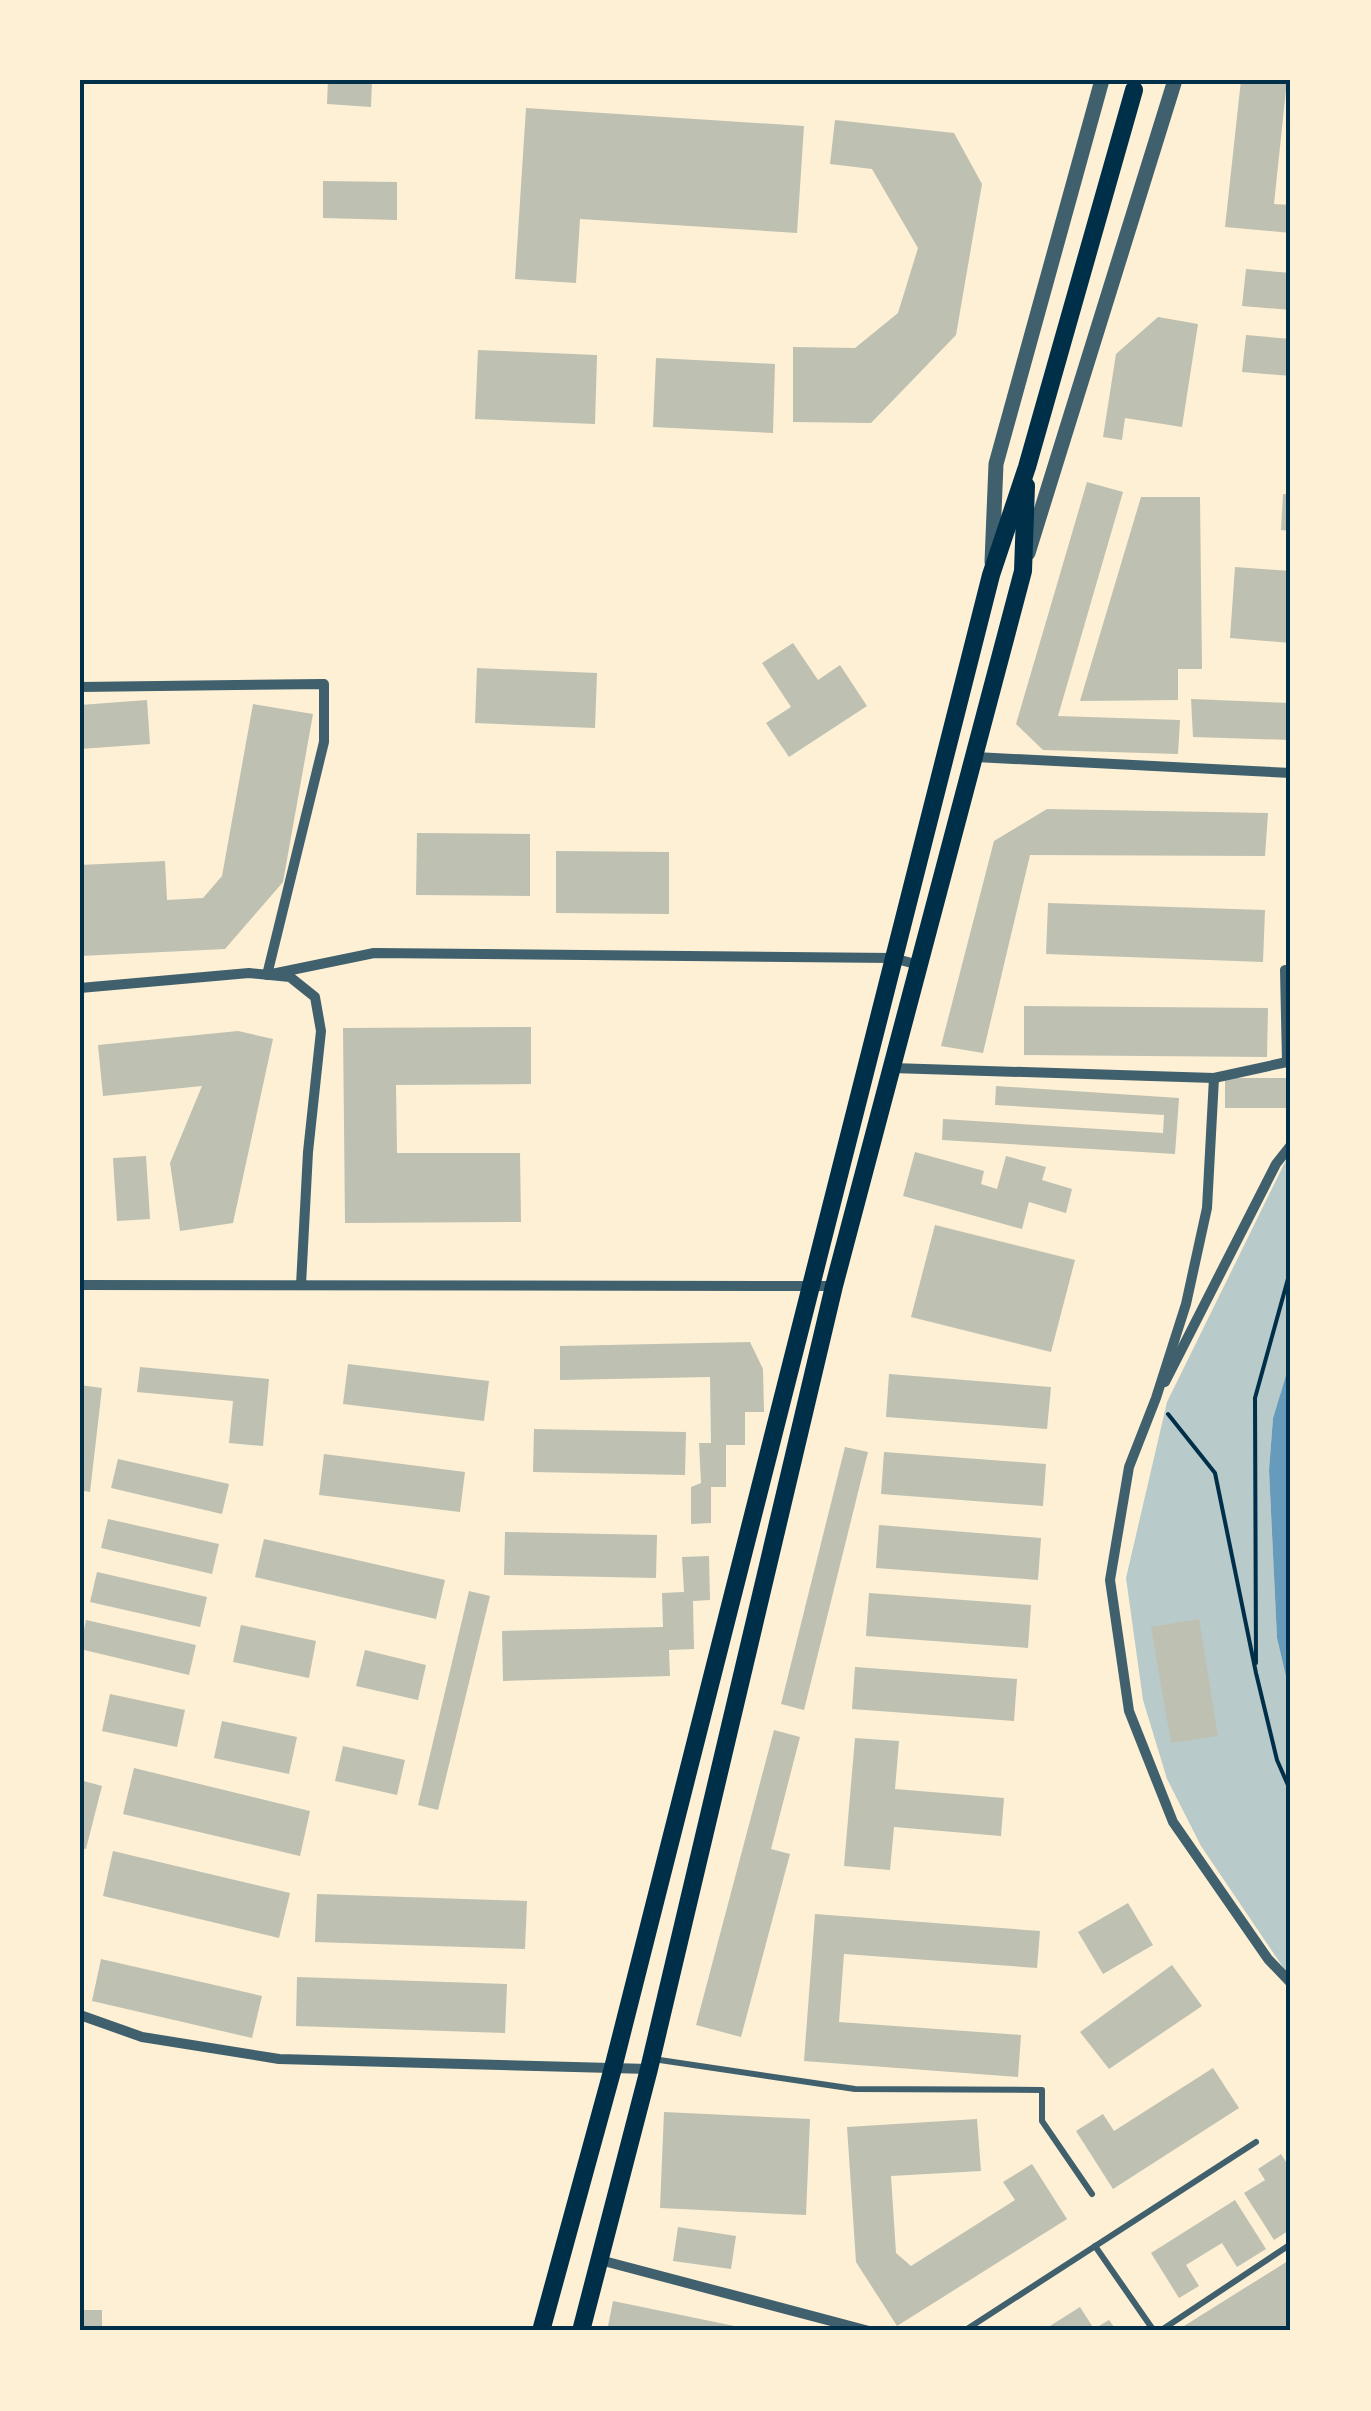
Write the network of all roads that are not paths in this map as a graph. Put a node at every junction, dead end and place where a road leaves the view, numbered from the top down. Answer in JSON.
{"nodes":[{"id":1,"x":1102,"y":80,"type":"edge"},
{"id":2,"x":1173,"y":83,"type":"edge"},
{"id":3,"x":1134,"y":90,"type":"dead end"},
{"id":4,"x":1027,"y":467,"type":"junction"},
{"id":5,"x":1023,"y":571,"type":"junction"},
{"id":6,"x":991,"y":575,"type":"junction"},
{"id":7,"x":80,"y":686,"type":"edge"},
{"id":8,"x":975,"y":757,"type":"junction"},
{"id":9,"x":1291,"y":773,"type":"edge"},
{"id":10,"x":893,"y":958,"type":"junction"},
{"id":11,"x":919,"y":966,"type":"junction"},
{"id":12,"x":1284,"y":970,"type":"dead end"},
{"id":13,"x":266,"y":975,"type":"junction"},
{"id":14,"x":80,"y":988,"type":"edge"},
{"id":15,"x":892,"y":1068,"type":"junction"},
{"id":16,"x":1214,"y":1078,"type":"junction"},
{"id":17,"x":1291,"y":1145,"type":"edge"},
{"id":18,"x":80,"y":1285,"type":"edge"},
{"id":19,"x":301,"y":1285,"type":"junction"},
{"id":20,"x":810,"y":1286,"type":"junction"},
{"id":21,"x":834,"y":1286,"type":"junction"},
{"id":22,"x":1156,"y":1398,"type":"junction"},
{"id":23,"x":1291,"y":1983,"type":"edge"},
{"id":24,"x":80,"y":2015,"type":"edge"},
{"id":25,"x":651,"y":2064,"type":"junction"},
{"id":26,"x":613,"y":2068,"type":"junction"},
{"id":27,"x":1256,"y":2142,"type":"dead end"},
{"id":28,"x":1092,"y":2194,"type":"dead end"},
{"id":29,"x":1291,"y":2244,"type":"edge"},
{"id":30,"x":1095,"y":2246,"type":"junction"},
{"id":31,"x":600,"y":2260,"type":"junction"},
{"id":32,"x":541,"y":2331,"type":"edge"},
{"id":33,"x":581,"y":2331,"type":"edge"},
{"id":34,"x":869,"y":2331,"type":"edge"},
{"id":35,"x":964,"y":2331,"type":"edge"},
{"id":36,"x":1157,"y":2331,"type":"edge"}],
"edges":[{"from":1,"to":6,"type":"street"},
{"from":2,"to":5,"type":"street"},
{"from":3,"to":4,"type":"main road"},
{"from":4,"to":5,"type":"main road"},
{"from":4,"to":6,"type":"main road"},
{"from":5,"to":8,"type":"main road"},
{"from":6,"to":10,"type":"main road"},
{"from":7,"to":13,"type":"street"},
{"from":8,"to":9,"type":"street"},
{"from":8,"to":11,"type":"main road"},
{"from":10,"to":11,"type":"street"},
{"from":10,"to":13,"type":"street"},
{"from":10,"to":20,"type":"main road"},
{"from":11,"to":15,"type":"main road"},
{"from":12,"to":16,"type":"street"},
{"from":13,"to":14,"type":"street"},
{"from":13,"to":19,"type":"street"},
{"from":15,"to":16,"type":"street"},
{"from":15,"to":21,"type":"main road"},
{"from":16,"to":22,"type":"street"},
{"from":17,"to":22,"type":"street"},
{"from":18,"to":19,"type":"street"},
{"from":19,"to":20,"type":"street"},
{"from":20,"to":21,"type":"street"},
{"from":20,"to":26,"type":"main road"},
{"from":21,"to":25,"type":"main road"},
{"from":22,"to":23,"type":"street"},
{"from":24,"to":26,"type":"street"},
{"from":25,"to":26,"type":"street"},
{"from":25,"to":28,"type":"lane"},
{"from":25,"to":31,"type":"main road"},
{"from":26,"to":32,"type":"main road"},
{"from":27,"to":30,"type":"lane"},
{"from":29,"to":36,"type":"lane"},
{"from":30,"to":35,"type":"lane"},
{"from":30,"to":36,"type":"lane"},
{"from":31,"to":33,"type":"main road"},
{"from":31,"to":34,"type":"street"}]}
